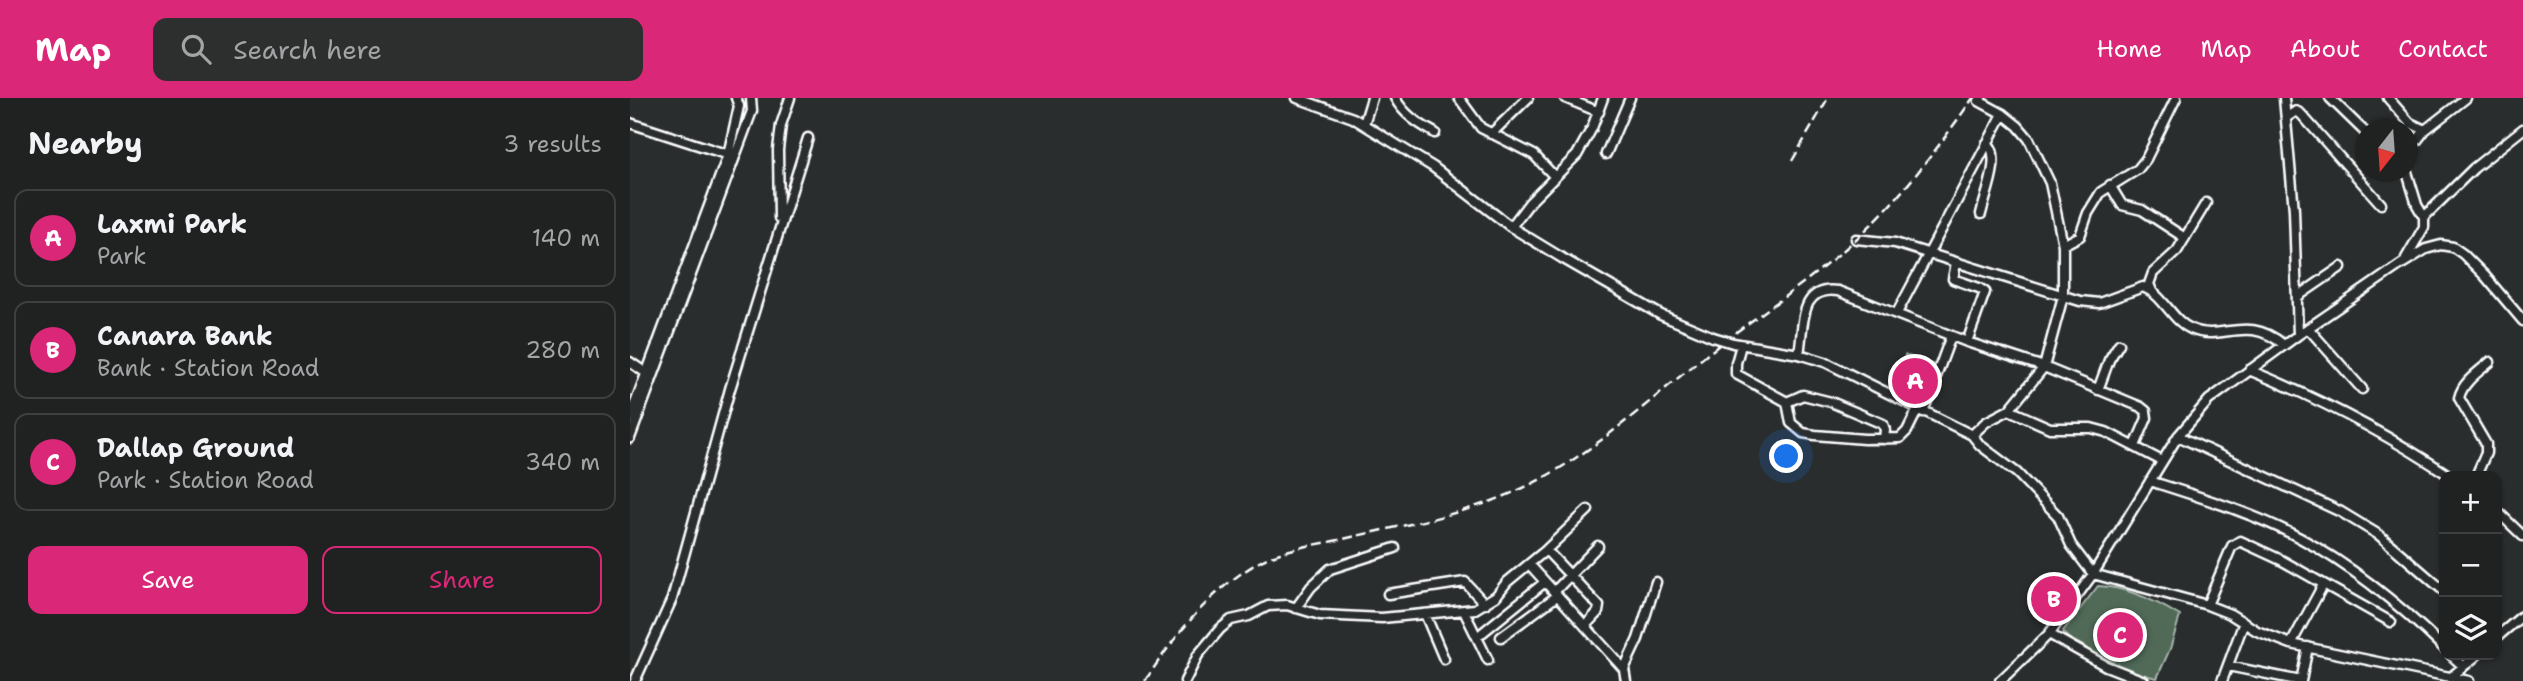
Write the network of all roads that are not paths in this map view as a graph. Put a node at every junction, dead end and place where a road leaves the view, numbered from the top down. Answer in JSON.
{"nodes":[{"id":1,"x":751,"y":98,"type":"edge"},
{"id":2,"x":790,"y":98,"type":"edge"},
{"id":3,"x":1297,"y":98,"type":"edge"},
{"id":4,"x":1372,"y":98,"type":"edge"},
{"id":5,"x":1395,"y":98,"type":"edge"},
{"id":6,"x":1459,"y":98,"type":"edge"},
{"id":7,"x":1528,"y":98,"type":"edge"},
{"id":8,"x":1565,"y":98,"type":"edge"},
{"id":9,"x":1604,"y":98,"type":"edge"},
{"id":10,"x":1630,"y":98,"type":"edge"},
{"id":11,"x":1981,"y":98,"type":"edge"},
{"id":12,"x":2176,"y":98,"type":"edge"},
{"id":13,"x":2284,"y":98,"type":"edge"},
{"id":14,"x":2330,"y":98,"type":"edge"},
{"id":15,"x":2388,"y":98,"type":"edge"},
{"id":16,"x":2466,"y":98,"type":"edge"},
{"id":17,"x":740,"y":100,"type":"edge"},
{"id":18,"x":1599,"y":112,"type":"junction"},
{"id":19,"x":2003,"y":114,"type":"junction"},
{"id":20,"x":2286,"y":118,"type":"junction"},
{"id":21,"x":630,"y":123,"type":"edge"},
{"id":22,"x":2355,"y":123,"type":"edge"},
{"id":23,"x":1364,"y":124,"type":"junction"},
{"id":24,"x":2523,"y":129,"type":"edge"},
{"id":25,"x":2425,"y":130,"type":"junction"},
{"id":26,"x":1435,"y":133,"type":"dead end"},
{"id":27,"x":1491,"y":134,"type":"junction"},
{"id":28,"x":808,"y":138,"type":"dead end"},
{"id":29,"x":2418,"y":139,"type":"edge"},
{"id":30,"x":1987,"y":143,"type":"junction"},
{"id":31,"x":1606,"y":155,"type":"dead end"},
{"id":32,"x":731,"y":156,"type":"junction"},
{"id":33,"x":1555,"y":177,"type":"junction"},
{"id":34,"x":2410,"y":182,"type":"edge"},
{"id":35,"x":2110,"y":185,"type":"junction"},
{"id":36,"x":2206,"y":203,"type":"dead end"},
{"id":37,"x":2381,"y":204,"type":"dead end"},
{"id":38,"x":1980,"y":214,"type":"dead end"},
{"id":39,"x":2424,"y":218,"type":"junction"},
{"id":40,"x":1511,"y":227,"type":"junction"},
{"id":41,"x":779,"y":228,"type":"junction"},
{"id":42,"x":2185,"y":238,"type":"junction"},
{"id":43,"x":1856,"y":239,"type":"dead end"},
{"id":44,"x":2063,"y":245,"type":"junction"},
{"id":45,"x":1929,"y":255,"type":"junction"},
{"id":46,"x":1956,"y":263,"type":"junction"},
{"id":47,"x":2400,"y":265,"type":"junction"},
{"id":48,"x":2342,"y":267,"type":"dead end"},
{"id":49,"x":2152,"y":291,"type":"junction"},
{"id":50,"x":2063,"y":296,"type":"junction"},
{"id":51,"x":2297,"y":297,"type":"junction"},
{"id":52,"x":1897,"y":313,"type":"junction"},
{"id":53,"x":2523,"y":321,"type":"edge"},
{"id":54,"x":2308,"y":328,"type":"junction"},
{"id":55,"x":2298,"y":335,"type":"junction"},
{"id":56,"x":1951,"y":336,"type":"junction"},
{"id":57,"x":1967,"y":342,"type":"junction"},
{"id":58,"x":1737,"y":344,"type":"junction"},
{"id":59,"x":2119,"y":344,"type":"dead end"},
{"id":60,"x":2284,"y":345,"type":"junction"},
{"id":61,"x":1799,"y":354,"type":"junction"},
{"id":62,"x":630,"y":362,"type":"edge"},
{"id":63,"x":2490,"y":362,"type":"dead end"},
{"id":64,"x":2044,"y":368,"type":"junction"},
{"id":65,"x":2249,"y":370,"type":"junction"},
{"id":66,"x":646,"y":373,"type":"junction"},
{"id":67,"x":2362,"y":388,"type":"dead end"},
{"id":68,"x":2098,"y":390,"type":"junction"},
{"id":69,"x":1787,"y":402,"type":"junction"},
{"id":70,"x":2009,"y":410,"type":"junction"},
{"id":71,"x":1920,"y":411,"type":"junction"},
{"id":72,"x":630,"y":417,"type":"edge"},
{"id":73,"x":1972,"y":435,"type":"junction"},
{"id":74,"x":2178,"y":436,"type":"junction"},
{"id":75,"x":630,"y":438,"type":"edge"},
{"id":76,"x":1884,"y":439,"type":"junction"},
{"id":77,"x":2135,"y":446,"type":"junction"},
{"id":78,"x":2162,"y":461,"type":"junction"},
{"id":79,"x":2441,"y":471,"type":"edge"},
{"id":80,"x":2478,"y":471,"type":"edge"},
{"id":81,"x":2150,"y":481,"type":"junction"},
{"id":82,"x":1588,"y":510,"type":"dead end"},
{"id":83,"x":2502,"y":516,"type":"edge"},
{"id":84,"x":2523,"y":536,"type":"edge"},
{"id":85,"x":1598,"y":546,"type":"dead end"},
{"id":86,"x":1395,"y":548,"type":"dead end"},
{"id":87,"x":1546,"y":550,"type":"junction"},
{"id":88,"x":1529,"y":564,"type":"junction"},
{"id":89,"x":2093,"y":574,"type":"junction"},
{"id":90,"x":1570,"y":575,"type":"junction"},
{"id":91,"x":1545,"y":582,"type":"junction"},
{"id":92,"x":1656,"y":582,"type":"dead end"},
{"id":93,"x":2323,"y":585,"type":"junction"},
{"id":94,"x":2439,"y":587,"type":"edge"},
{"id":95,"x":1388,"y":594,"type":"dead end"},
{"id":96,"x":1556,"y":594,"type":"junction"},
{"id":97,"x":1485,"y":604,"type":"junction"},
{"id":98,"x":2207,"y":605,"type":"junction"},
{"id":99,"x":1296,"y":608,"type":"junction"},
{"id":100,"x":1464,"y":611,"type":"junction"},
{"id":101,"x":1425,"y":614,"type":"junction"},
{"id":102,"x":2523,"y":615,"type":"edge"},
{"id":103,"x":2244,"y":622,"type":"junction"},
{"id":104,"x":2391,"y":622,"type":"dead end"},
{"id":105,"x":1585,"y":626,"type":"junction"},
{"id":106,"x":2502,"y":634,"type":"edge"},
{"id":107,"x":2049,"y":635,"type":"junction"},
{"id":108,"x":1477,"y":637,"type":"junction"},
{"id":109,"x":1501,"y":637,"type":"dead end"},
{"id":110,"x":2439,"y":643,"type":"edge"},
{"id":111,"x":2291,"y":644,"type":"junction"},
{"id":112,"x":2308,"y":647,"type":"junction"},
{"id":113,"x":1444,"y":659,"type":"dead end"},
{"id":114,"x":1488,"y":660,"type":"dead end"},
{"id":115,"x":2456,"y":660,"type":"edge"},
{"id":116,"x":2471,"y":660,"type":"edge"},
{"id":117,"x":2228,"y":666,"type":"junction"},
{"id":118,"x":2463,"y":666,"type":"junction"},
{"id":119,"x":1624,"y":669,"type":"junction"},
{"id":120,"x":2411,"y":669,"type":"junction"},
{"id":121,"x":2450,"y":678,"type":"junction"},
{"id":122,"x":635,"y":681,"type":"edge"},
{"id":123,"x":1185,"y":681,"type":"edge"},
{"id":124,"x":1626,"y":681,"type":"edge"},
{"id":125,"x":2000,"y":681,"type":"edge"},
{"id":126,"x":2144,"y":681,"type":"edge"},
{"id":127,"x":2222,"y":681,"type":"edge"},
{"id":128,"x":2301,"y":681,"type":"edge"},
{"id":129,"x":2409,"y":681,"type":"edge"},
{"id":130,"x":2469,"y":681,"type":"edge"}],
"edges":[{"from":1,"to":32,"type":"street"},
{"from":2,"to":41,"type":"street"},
{"from":3,"to":23,"type":"street"},
{"from":4,"to":23,"type":"street"},
{"from":5,"to":26,"type":"street"},
{"from":6,"to":27,"type":"street"},
{"from":7,"to":27,"type":"street"},
{"from":8,"to":18,"type":"street"},
{"from":9,"to":18,"type":"street"},
{"from":10,"to":31,"type":"street"},
{"from":11,"to":19,"type":"street"},
{"from":12,"to":35,"type":"street"},
{"from":13,"to":20,"type":"street"},
{"from":14,"to":22,"type":"street"},
{"from":15,"to":25,"type":"street"},
{"from":16,"to":25,"type":"street"},
{"from":17,"to":32,"type":"street"},
{"from":18,"to":33,"type":"street"},
{"from":19,"to":30,"type":"street"},
{"from":19,"to":44,"type":"street"},
{"from":20,"to":37,"type":"street"},
{"from":20,"to":51,"type":"street"},
{"from":21,"to":32,"type":"street"},
{"from":23,"to":40,"type":"street"},
{"from":24,"to":39,"type":"street"},
{"from":25,"to":29,"type":"street"},
{"from":27,"to":33,"type":"street"},
{"from":28,"to":41,"type":"street"},
{"from":30,"to":38,"type":"street"},
{"from":30,"to":45,"type":"street"},
{"from":32,"to":66,"type":"street"},
{"from":32,"to":75,"type":"street"},
{"from":33,"to":40,"type":"street"},
{"from":34,"to":39,"type":"street"},
{"from":35,"to":42,"type":"street"},
{"from":35,"to":44,"type":"street"},
{"from":36,"to":42,"type":"street"},
{"from":39,"to":47,"type":"street"},
{"from":40,"to":58,"type":"street","bridge":true},
{"from":41,"to":122,"type":"street"},
{"from":42,"to":49,"type":"street"},
{"from":43,"to":45,"type":"street"},
{"from":44,"to":50,"type":"street"},
{"from":45,"to":46,"type":"street"},
{"from":45,"to":52,"type":"street"},
{"from":46,"to":50,"type":"street"},
{"from":46,"to":57,"type":"street"},
{"from":47,"to":53,"type":"street"},
{"from":47,"to":54,"type":"street"},
{"from":48,"to":51,"type":"street"},
{"from":49,"to":50,"type":"street"},
{"from":49,"to":60,"type":"street"},
{"from":50,"to":64,"type":"street"},
{"from":51,"to":55,"type":"street"},
{"from":52,"to":56,"type":"street"},
{"from":52,"to":61,"type":"street"},
{"from":54,"to":55,"type":"street"},
{"from":54,"to":67,"type":"street"},
{"from":55,"to":60,"type":"street"},
{"from":56,"to":57,"type":"street"},
{"from":56,"to":71,"type":"street"},
{"from":57,"to":64,"type":"street"},
{"from":58,"to":61,"type":"street"},
{"from":58,"to":69,"type":"street"},
{"from":59,"to":68,"type":"street"},
{"from":60,"to":65,"type":"street"},
{"from":61,"to":71,"type":"street"},
{"from":62,"to":66,"type":"street"},
{"from":63,"to":80,"type":"street"},
{"from":64,"to":68,"type":"street"},
{"from":64,"to":70,"type":"street"},
{"from":65,"to":74,"type":"street"},
{"from":65,"to":79,"type":"street"},
{"from":66,"to":72,"type":"street"},
{"from":68,"to":77,"type":"street"},
{"from":69,"to":76,"type":"street"},
{"from":69,"to":76,"type":"street"},
{"from":70,"to":73,"type":"street"},
{"from":70,"to":77,"type":"street"},
{"from":71,"to":73,"type":"street"},
{"from":71,"to":76,"type":"street"},
{"from":73,"to":89,"type":"street"},
{"from":74,"to":78,"type":"street"},
{"from":74,"to":94,"type":"street"},
{"from":77,"to":78,"type":"street"},
{"from":78,"to":81,"type":"street"},
{"from":81,"to":89,"type":"street"},
{"from":81,"to":110,"type":"street"},
{"from":82,"to":87,"type":"street"},
{"from":83,"to":84,"type":"street"},
{"from":85,"to":90,"type":"street"},
{"from":86,"to":99,"type":"street"},
{"from":87,"to":88,"type":"street"},
{"from":87,"to":90,"type":"street"},
{"from":88,"to":91,"type":"street"},
{"from":88,"to":97,"type":"street"},
{"from":89,"to":98,"type":"street"},
{"from":89,"to":107,"type":"street"},
{"from":90,"to":96,"type":"street"},
{"from":90,"to":105,"type":"street"},
{"from":91,"to":96,"type":"street"},
{"from":91,"to":108,"type":"street"},
{"from":92,"to":119,"type":"street"},
{"from":93,"to":98,"type":"street"},
{"from":93,"to":104,"type":"street"},
{"from":93,"to":111,"type":"street"},
{"from":95,"to":97,"type":"street"},
{"from":96,"to":105,"type":"street"},
{"from":96,"to":109,"type":"street"},
{"from":97,"to":100,"type":"street"},
{"from":98,"to":103,"type":"street"},
{"from":99,"to":101,"type":"street"},
{"from":99,"to":123,"type":"street"},
{"from":100,"to":101,"type":"street"},
{"from":100,"to":108,"type":"street"},
{"from":101,"to":113,"type":"street"},
{"from":102,"to":106,"type":"street"},
{"from":103,"to":111,"type":"street"},
{"from":103,"to":117,"type":"street"},
{"from":105,"to":119,"type":"street"},
{"from":107,"to":125,"type":"street"},
{"from":107,"to":126,"type":"street"},
{"from":108,"to":114,"type":"street"},
{"from":111,"to":112,"type":"street"},
{"from":112,"to":120,"type":"street"},
{"from":112,"to":128,"type":"street"},
{"from":115,"to":118,"type":"street"},
{"from":116,"to":118,"type":"street"},
{"from":117,"to":127,"type":"street"},
{"from":117,"to":128,"type":"street"},
{"from":118,"to":121,"type":"street"},
{"from":119,"to":124,"type":"street"},
{"from":120,"to":121,"type":"street"},
{"from":120,"to":129,"type":"street"},
{"from":121,"to":130,"type":"street"}]}
